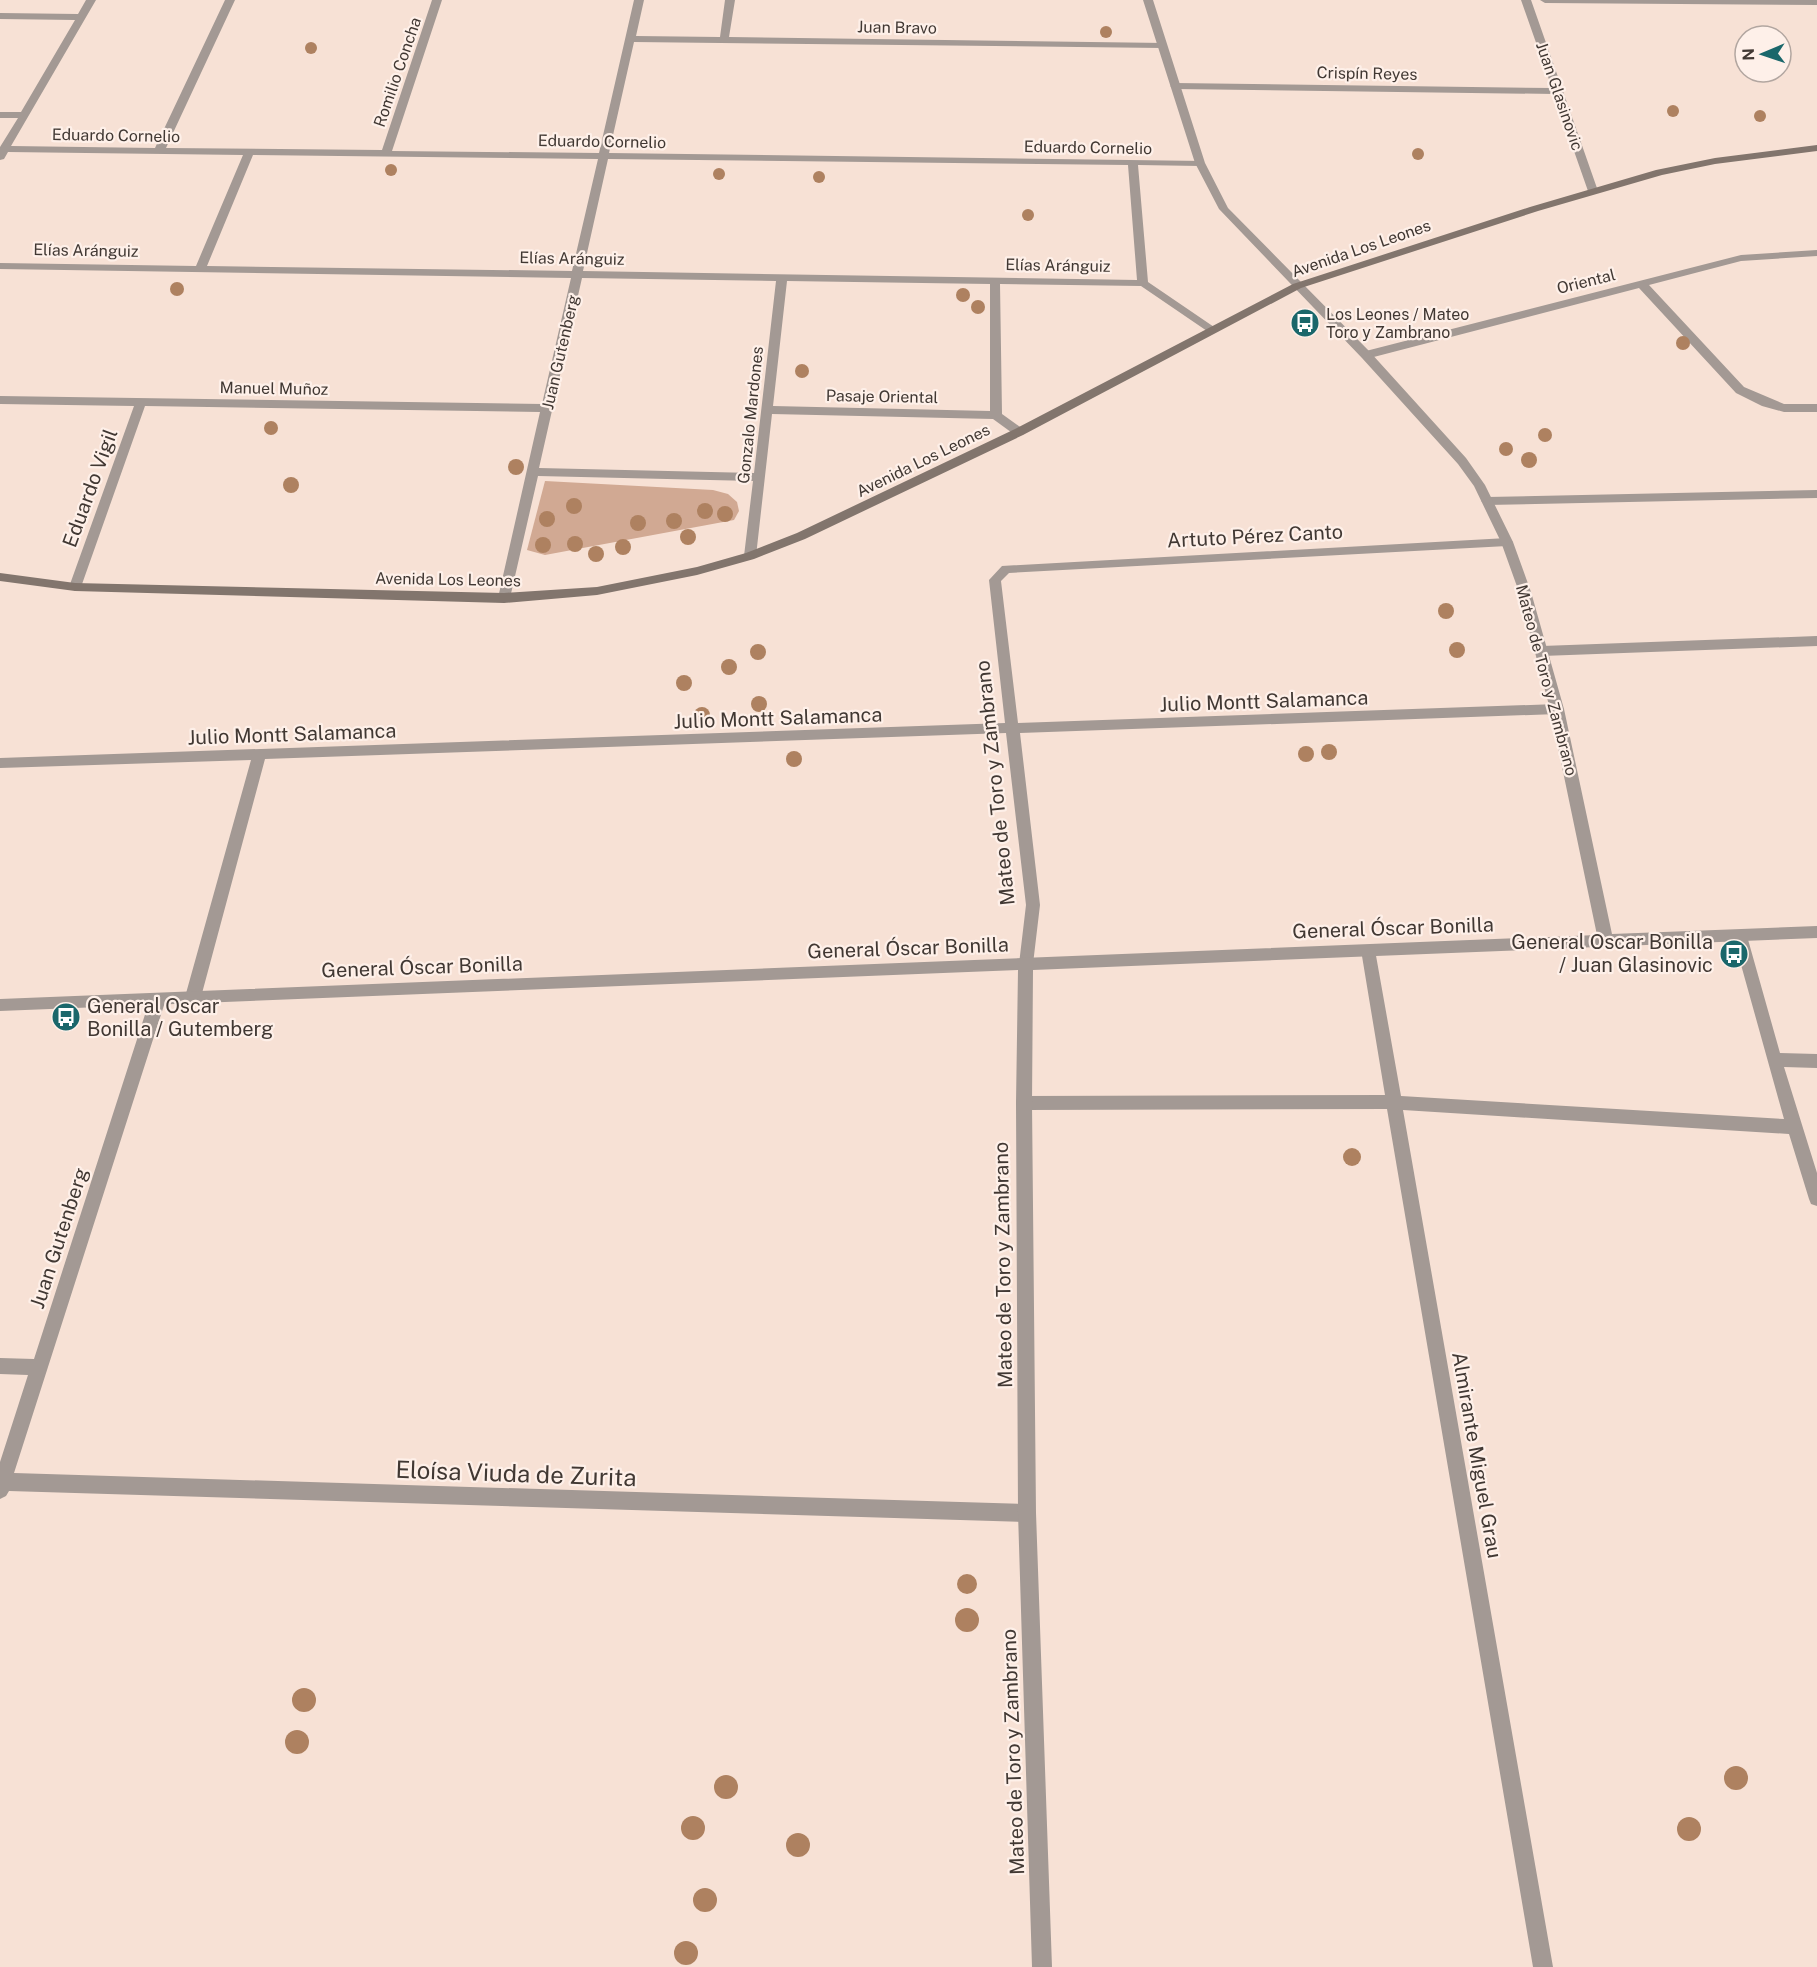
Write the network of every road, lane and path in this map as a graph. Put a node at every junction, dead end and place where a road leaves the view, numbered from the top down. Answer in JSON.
{"nodes":[{"id":1,"x":91,"y":0,"type":"edge"},
{"id":2,"x":230,"y":0,"type":"edge"},
{"id":3,"x":437,"y":0,"type":"edge"},
{"id":4,"x":639,"y":0,"type":"edge"},
{"id":5,"x":730,"y":0,"type":"edge"},
{"id":6,"x":1148,"y":0,"type":"edge"},
{"id":7,"x":1526,"y":0,"type":"edge"},
{"id":8,"x":1545,"y":0,"type":"edge"},
{"id":9,"x":1817,"y":2,"type":"edge"},
{"id":10,"x":0,"y":16,"type":"edge"},
{"id":11,"x":81,"y":17,"type":"junction"},
{"id":12,"x":631,"y":39,"type":"junction"},
{"id":13,"x":724,"y":40,"type":"junction"},
{"id":14,"x":1162,"y":45,"type":"junction"},
{"id":15,"x":1175,"y":86,"type":"junction"},
{"id":16,"x":1558,"y":91,"type":"junction"},
{"id":17,"x":0,"y":115,"type":"edge"},
{"id":18,"x":24,"y":115,"type":"junction"},
{"id":19,"x":1817,"y":148,"type":"edge"},
{"id":20,"x":159,"y":151,"type":"junction"},
{"id":21,"x":249,"y":152,"type":"junction"},
{"id":22,"x":2,"y":153,"type":"edge"},
{"id":23,"x":386,"y":153,"type":"junction"},
{"id":24,"x":604,"y":156,"type":"junction"},
{"id":25,"x":1133,"y":162,"type":"junction"},
{"id":26,"x":1200,"y":163,"type":"junction"},
{"id":27,"x":1593,"y":191,"type":"junction"},
{"id":28,"x":1817,"y":253,"type":"edge"},
{"id":29,"x":0,"y":266,"type":"edge"},
{"id":30,"x":200,"y":269,"type":"junction"},
{"id":31,"x":577,"y":274,"type":"junction"},
{"id":32,"x":782,"y":278,"type":"junction"},
{"id":33,"x":995,"y":281,"type":"junction"},
{"id":34,"x":1143,"y":283,"type":"junction"},
{"id":35,"x":1642,"y":284,"type":"junction"},
{"id":36,"x":1297,"y":286,"type":"junction"},
{"id":37,"x":1211,"y":330,"type":"junction"},
{"id":38,"x":1366,"y":355,"type":"junction"},
{"id":39,"x":0,"y":400,"type":"edge"},
{"id":40,"x":141,"y":402,"type":"junction"},
{"id":41,"x":547,"y":408,"type":"junction"},
{"id":42,"x":1817,"y":408,"type":"edge"},
{"id":43,"x":767,"y":410,"type":"junction"},
{"id":44,"x":996,"y":415,"type":"junction"},
{"id":45,"x":1019,"y":432,"type":"junction"},
{"id":46,"x":532,"y":472,"type":"junction"},
{"id":47,"x":760,"y":477,"type":"junction"},
{"id":48,"x":1817,"y":494,"type":"edge"},
{"id":49,"x":1487,"y":501,"type":"junction"},
{"id":50,"x":1507,"y":542,"type":"junction"},
{"id":51,"x":750,"y":556,"type":"junction"},
{"id":52,"x":1006,"y":570,"type":"joint"},
{"id":53,"x":0,"y":577,"type":"edge"},
{"id":54,"x":75,"y":587,"type":"junction"},
{"id":55,"x":504,"y":598,"type":"junction"},
{"id":56,"x":1817,"y":641,"type":"edge"},
{"id":57,"x":1542,"y":651,"type":"junction"},
{"id":58,"x":1557,"y":710,"type":"junction"},
{"id":59,"x":1012,"y":730,"type":"junction"},
{"id":60,"x":259,"y":755,"type":"junction"},
{"id":61,"x":0,"y":764,"type":"edge"},
{"id":62,"x":1817,"y":932,"type":"edge"},
{"id":63,"x":1740,"y":936,"type":"junction"},
{"id":64,"x":1606,"y":941,"type":"junction"},
{"id":65,"x":1368,"y":950,"type":"junction"},
{"id":66,"x":1026,"y":964,"type":"junction"},
{"id":67,"x":193,"y":997,"type":"junction"},
{"id":68,"x":158,"y":999,"type":"junction"},
{"id":69,"x":0,"y":1005,"type":"edge"},
{"id":70,"x":1774,"y":1060,"type":"junction"},
{"id":71,"x":1817,"y":1061,"type":"edge"},
{"id":72,"x":1393,"y":1102,"type":"junction"},
{"id":73,"x":1024,"y":1103,"type":"junction"},
{"id":74,"x":1795,"y":1127,"type":"junction"},
{"id":75,"x":1817,"y":1199,"type":"edge"},
{"id":76,"x":0,"y":1366,"type":"edge"},
{"id":77,"x":39,"y":1367,"type":"junction"},
{"id":78,"x":1,"y":1486,"type":"edge"},
{"id":79,"x":1028,"y":1513,"type":"junction"},
{"id":80,"x":1042,"y":1967,"type":"edge"},
{"id":81,"x":1543,"y":1967,"type":"edge"}],
"edges":[{"from":1,"to":11,"type":"street"},
{"from":2,"to":20,"type":"street"},
{"from":3,"to":23,"type":"street","name":"Romilio Concha"},
{"from":4,"to":12,"type":"street","name":"Juan Gutenberg"},
{"from":5,"to":13,"type":"street"},
{"from":6,"to":14,"type":"street","name":"Mateo de Toro y Zambrano"},
{"from":7,"to":16,"type":"street","name":"Juan Glasinovic"},
{"from":8,"to":9,"type":"street"},
{"from":10,"to":11,"type":"street"},
{"from":11,"to":18,"type":"street"},
{"from":12,"to":13,"type":"street","name":"Juan Bravo"},
{"from":12,"to":24,"type":"street","name":"Juan Gutenberg"},
{"from":13,"to":14,"type":"street","name":"Juan Bravo"},
{"from":14,"to":15,"type":"street","name":"Mateo de Toro y Zambrano"},
{"from":15,"to":16,"type":"street","name":"Crispín Reyes"},
{"from":15,"to":26,"type":"street","name":"Mateo de Toro y Zambrano"},
{"from":16,"to":27,"type":"street","name":"Juan Glasinovic"},
{"from":17,"to":18,"type":"street"},
{"from":18,"to":22,"type":"street"},
{"from":19,"to":27,"type":"main road","name":"Avenida Los Leones"},
{"from":20,"to":21,"type":"street","name":"Eduardo Cornelio"},
{"from":20,"to":22,"type":"street","name":"Eduardo Cornelio"},
{"from":21,"to":23,"type":"street","name":"Eduardo Cornelio"},
{"from":21,"to":30,"type":"street"},
{"from":23,"to":24,"type":"street","name":"Eduardo Cornelio"},
{"from":24,"to":25,"type":"street","name":"Eduardo Cornelio"},
{"from":24,"to":31,"type":"street","name":"Juan Gutenberg"},
{"from":25,"to":26,"type":"street","name":"Eduardo Cornelio"},
{"from":25,"to":34,"type":"street"},
{"from":26,"to":36,"type":"street","name":"Mateo de Toro y Zambrano"},
{"from":27,"to":36,"type":"main road","name":"Avenida Los Leones"},
{"from":28,"to":35,"type":"street","name":"Oriental"},
{"from":29,"to":30,"type":"street","name":"Elías Aránguiz"},
{"from":30,"to":31,"type":"street","name":"Elías Aránguiz"},
{"from":31,"to":32,"type":"street","name":"Elías Aránguiz"},
{"from":31,"to":41,"type":"street","name":"Juan Gutenberg"},
{"from":32,"to":33,"type":"street","name":"Elías Aránguiz"},
{"from":32,"to":43,"type":"street","name":"Gonzalo Mardones"},
{"from":33,"to":34,"type":"street","name":"Elías Aránguiz"},
{"from":33,"to":44,"type":"street"},
{"from":34,"to":37,"type":"street"},
{"from":35,"to":38,"type":"street","name":"Oriental"},
{"from":35,"to":42,"type":"street"},
{"from":36,"to":37,"type":"main road","name":"Avenida Los Leones"},
{"from":36,"to":38,"type":"street","name":"Mateo de Toro y Zambrano"},
{"from":37,"to":45,"type":"main road","name":"Avenida Los Leones"},
{"from":38,"to":49,"type":"street","name":"Mateo de Toro y Zambrano"},
{"from":39,"to":40,"type":"street","name":"Manuel Muñoz"},
{"from":40,"to":41,"type":"street","name":"Manuel Muñoz"},
{"from":40,"to":54,"type":"street","name":"Eduardo Vigil"},
{"from":41,"to":46,"type":"street","name":"Juan Gutenberg"},
{"from":43,"to":44,"type":"street","name":"Pasaje Oriental"},
{"from":43,"to":47,"type":"street","name":"Gonzalo Mardones"},
{"from":44,"to":45,"type":"street"},
{"from":45,"to":51,"type":"main road","name":"Avenida Los Leones"},
{"from":46,"to":47,"type":"street"},
{"from":46,"to":55,"type":"street","name":"Juan Gutenberg"},
{"from":47,"to":51,"type":"street","name":"Gonzalo Mardones"},
{"from":48,"to":49,"type":"street"},
{"from":49,"to":50,"type":"street","name":"Mateo de Toro y Zambrano"},
{"from":50,"to":52,"type":"street","name":"Artuto Pérez Canto"},
{"from":50,"to":57,"type":"street","name":"Mateo de Toro y Zambrano"},
{"from":51,"to":55,"type":"main road","name":"Avenida Los Leones"},
{"from":52,"to":59,"type":"street","name":"Mateo de Toro y Zambrano"},
{"from":53,"to":54,"type":"main road","name":"Avenida Los Leones"},
{"from":54,"to":55,"type":"main road","name":"Avenida Los Leones"},
{"from":56,"to":57,"type":"street"},
{"from":57,"to":58,"type":"street","name":"Mateo de Toro y Zambrano"},
{"from":58,"to":59,"type":"street","name":"Julio Montt Salamanca"},
{"from":58,"to":64,"type":"street","name":"Mateo de Toro y Zambrano"},
{"from":59,"to":60,"type":"street","name":"Julio Montt Salamanca"},
{"from":59,"to":66,"type":"street","name":"Mateo de Toro y Zambrano"},
{"from":60,"to":61,"type":"street","name":"Julio Montt Salamanca"},
{"from":60,"to":67,"type":"street"},
{"from":62,"to":63,"type":"street","name":"General Óscar Bonilla"},
{"from":63,"to":64,"type":"street","name":"General Óscar Bonilla"},
{"from":63,"to":70,"type":"street"},
{"from":64,"to":65,"type":"street","name":"General Óscar Bonilla"},
{"from":65,"to":66,"type":"street","name":"General Óscar Bonilla"},
{"from":65,"to":72,"type":"street","name":"Almirante Miguel Grau"},
{"from":66,"to":67,"type":"street","name":"General Óscar Bonilla"},
{"from":66,"to":73,"type":"street","name":"Mateo de Toro y Zambrano"},
{"from":67,"to":68,"type":"street","name":"General Óscar Bonilla"},
{"from":68,"to":69,"type":"street","name":"General Óscar Bonilla"},
{"from":68,"to":77,"type":"street","name":"Juan Gutenberg"},
{"from":70,"to":71,"type":"street"},
{"from":70,"to":74,"type":"street"},
{"from":72,"to":73,"type":"street"},
{"from":72,"to":74,"type":"street"},
{"from":72,"to":81,"type":"street","name":"Almirante Miguel Grau"},
{"from":73,"to":79,"type":"street","name":"Mateo de Toro y Zambrano"},
{"from":74,"to":75,"type":"street"},
{"from":76,"to":77,"type":"street"},
{"from":77,"to":78,"type":"street","name":"Juan Gutenberg"},
{"from":78,"to":79,"type":"street","name":"Eloísa Viuda de Zurita"},
{"from":79,"to":80,"type":"street","name":"Mateo de Toro y Zambrano"}]}
